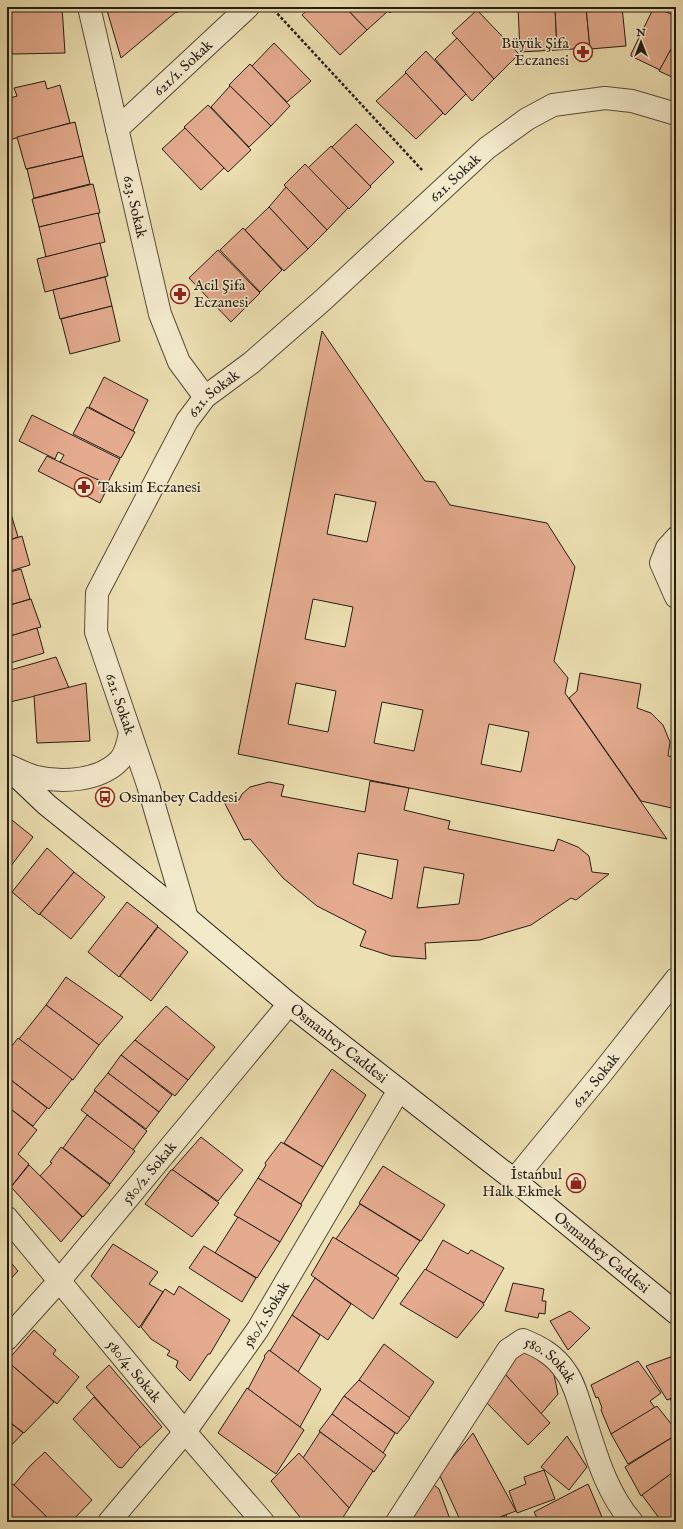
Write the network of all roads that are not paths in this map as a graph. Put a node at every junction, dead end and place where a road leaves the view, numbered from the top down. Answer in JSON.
{"nodes":[{"id":1,"x":89,"y":7,"type":"edge"},
{"id":2,"x":248,"y":7,"type":"edge"},
{"id":3,"x":676,"y":114,"type":"edge"},
{"id":4,"x":117,"y":129,"type":"junction"},
{"id":5,"x":205,"y":397,"type":"junction"},
{"id":6,"x":676,"y":538,"type":"edge"},
{"id":7,"x":676,"y":597,"type":"edge"},
{"id":8,"x":130,"y":733,"type":"junction"},
{"id":9,"x":7,"y":766,"type":"edge"},
{"id":10,"x":187,"y":918,"type":"junction"},
{"id":11,"x":676,"y":979,"type":"edge"},
{"id":12,"x":289,"y":1004,"type":"junction"},
{"id":13,"x":399,"y":1090,"type":"junction"},
{"id":14,"x":514,"y":1180,"type":"junction"},
{"id":15,"x":7,"y":1218,"type":"edge"},
{"id":16,"x":59,"y":1281,"type":"junction"},
{"id":17,"x":676,"y":1313,"type":"edge"},
{"id":18,"x":7,"y":1339,"type":"edge"},
{"id":19,"x":185,"y":1432,"type":"junction"},
{"id":20,"x":108,"y":1522,"type":"edge"},
{"id":21,"x":263,"y":1522,"type":"edge"},
{"id":22,"x":397,"y":1522,"type":"edge"},
{"id":23,"x":632,"y":1522,"type":"edge"}],
"edges":[{"from":1,"to":4,"type":"street","name":"623. Sokak"},
{"from":2,"to":4,"type":"street","name":"621/1. Sokak"},
{"from":3,"to":5,"type":"street","name":"621. Sokak"},
{"from":4,"to":5,"type":"street","name":"623. Sokak"},
{"from":5,"to":8,"type":"street","name":"621. Sokak"},
{"from":6,"to":7,"type":"street"},
{"from":8,"to":9,"type":"street"},
{"from":8,"to":10,"type":"street","name":"621. Sokak"},
{"from":9,"to":10,"type":"street","name":"Osmanbey Caddesi"},
{"from":10,"to":12,"type":"street","name":"Osmanbey Caddesi"},
{"from":11,"to":14,"type":"street","name":"622. Sokak"},
{"from":12,"to":13,"type":"street","name":"Osmanbey Caddesi"},
{"from":12,"to":16,"type":"street","name":"580/2. Sokak"},
{"from":13,"to":14,"type":"street","name":"Osmanbey Caddesi"},
{"from":13,"to":19,"type":"street","name":"580/1. Sokak"},
{"from":14,"to":17,"type":"street","name":"Osmanbey Caddesi"},
{"from":15,"to":16,"type":"street","name":"580/4. Sokak"},
{"from":16,"to":18,"type":"street","name":"580/2. Sokak"},
{"from":16,"to":19,"type":"street","name":"580/4. Sokak"},
{"from":19,"to":20,"type":"street","name":"580/1. Sokak"},
{"from":19,"to":21,"type":"street","name":"580/4. Sokak"},
{"from":22,"to":23,"type":"street","name":"580. Sokak"}]}
